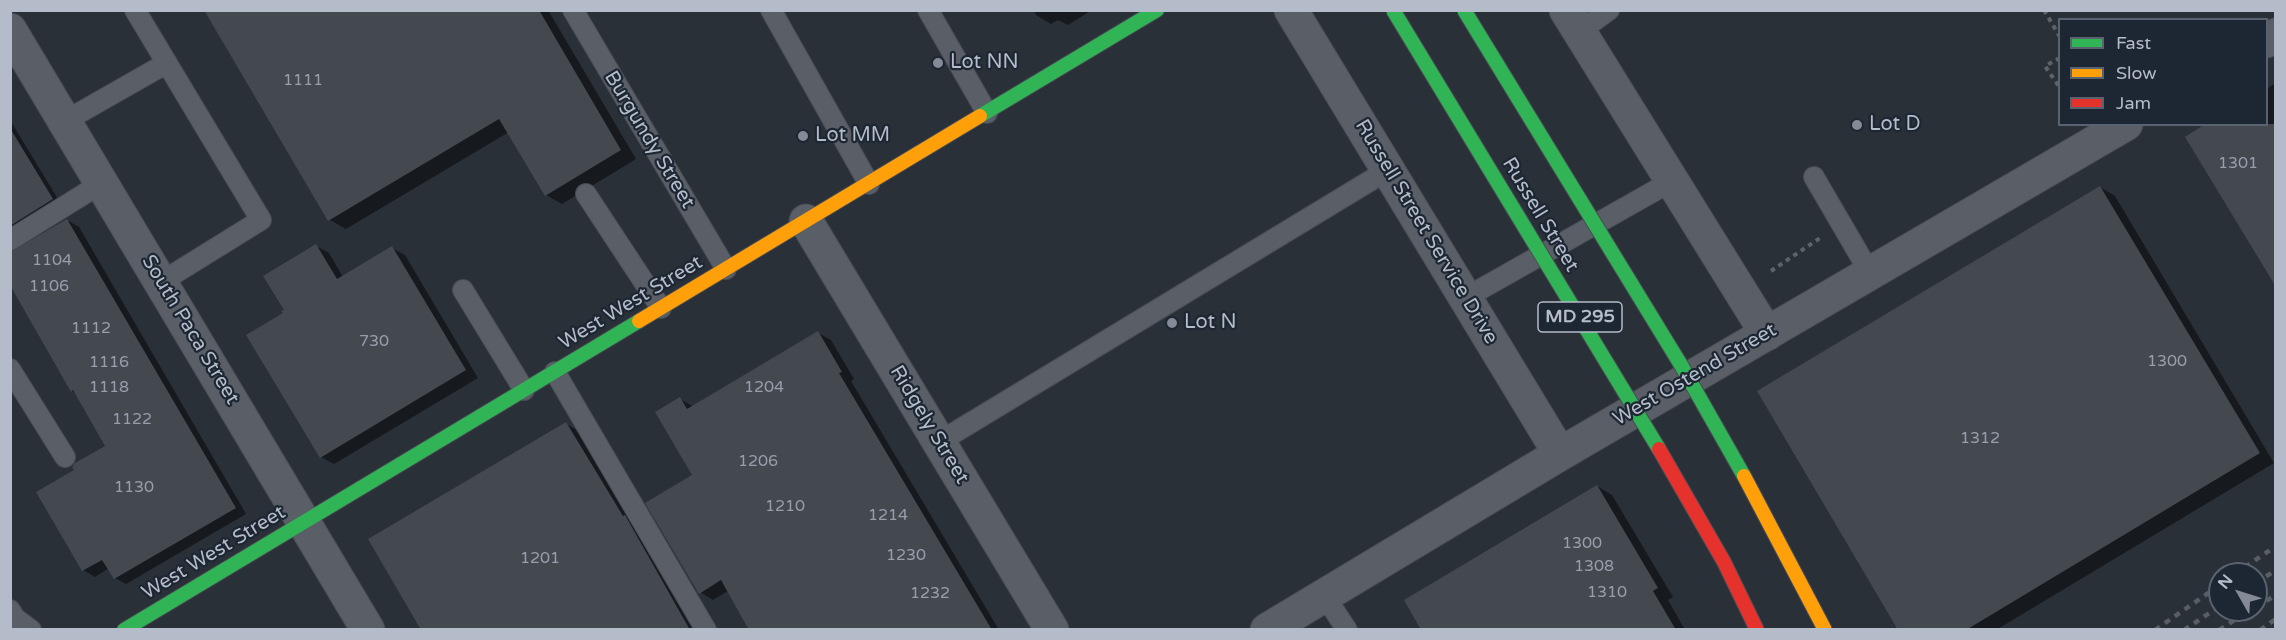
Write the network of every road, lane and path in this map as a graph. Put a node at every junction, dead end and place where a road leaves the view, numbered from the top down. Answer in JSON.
{"nodes":[{"id":1,"x":135,"y":10,"type":"edge"},
{"id":2,"x":573,"y":10,"type":"edge"},
{"id":3,"x":771,"y":10,"type":"edge"},
{"id":4,"x":928,"y":10,"type":"edge"},
{"id":5,"x":1157,"y":10,"type":"edge"},
{"id":6,"x":1291,"y":10,"type":"edge"},
{"id":7,"x":1393,"y":10,"type":"edge"},
{"id":8,"x":1464,"y":10,"type":"edge"},
{"id":9,"x":1609,"y":10,"type":"edge"},
{"id":10,"x":2044,"y":10,"type":"edge"},
{"id":11,"x":1572,"y":21,"type":"edge"},
{"id":12,"x":10,"y":30,"type":"edge"},
{"id":13,"x":2058,"y":34,"type":"edge"},
{"id":14,"x":2058,"y":58,"type":"edge"},
{"id":15,"x":167,"y":63,"type":"junction"},
{"id":16,"x":2058,"y":85,"type":"edge"},
{"id":17,"x":987,"y":113,"type":"junction"},
{"id":18,"x":65,"y":121,"type":"junction"},
{"id":19,"x":2123,"y":126,"type":"edge"},
{"id":20,"x":1388,"y":170,"type":"junction"},
{"id":21,"x":1814,"y":177,"type":"dead end"},
{"id":22,"x":1672,"y":181,"type":"junction"},
{"id":23,"x":102,"y":183,"type":"junction"},
{"id":24,"x":869,"y":184,"type":"junction"},
{"id":25,"x":586,"y":194,"type":"dead end"},
{"id":26,"x":806,"y":221,"type":"junction"},
{"id":27,"x":1821,"y":238,"type":"dead end"},
{"id":28,"x":10,"y":240,"type":"edge"},
{"id":29,"x":726,"y":269,"type":"junction"},
{"id":30,"x":1771,"y":271,"type":"dead end"},
{"id":31,"x":1870,"y":273,"type":"junction"},
{"id":32,"x":161,"y":282,"type":"junction"},
{"id":33,"x":463,"y":290,"type":"dead end"},
{"id":34,"x":1465,"y":298,"type":"junction"},
{"id":35,"x":661,"y":308,"type":"junction"},
{"id":36,"x":1767,"y":334,"type":"junction"},
{"id":37,"x":10,"y":369,"type":"edge"},
{"id":38,"x":555,"y":372,"type":"junction"},
{"id":39,"x":524,"y":390,"type":"junction"},
{"id":40,"x":939,"y":442,"type":"junction"},
{"id":41,"x":1560,"y":454,"type":"junction"},
{"id":42,"x":65,"y":457,"type":"dead end"},
{"id":43,"x":304,"y":522,"type":"junction"},
{"id":44,"x":1324,"y":595,"type":"junction"},
{"id":45,"x":10,"y":610,"type":"edge"},
{"id":46,"x":31,"y":630,"type":"edge"},
{"id":47,"x":124,"y":630,"type":"edge"},
{"id":48,"x":368,"y":630,"type":"edge"},
{"id":49,"x":706,"y":630,"type":"edge"},
{"id":50,"x":1052,"y":630,"type":"edge"},
{"id":51,"x":1267,"y":630,"type":"edge"},
{"id":52,"x":1347,"y":630,"type":"edge"},
{"id":53,"x":1757,"y":630,"type":"edge"},
{"id":54,"x":1825,"y":630,"type":"edge"}],
"edges":[{"from":1,"to":15,"type":"lane"},
{"from":2,"to":29,"type":"lane","name":"Burgundy Street"},
{"from":3,"to":24,"type":"lane"},
{"from":4,"to":17,"type":"lane"},
{"from":5,"to":17,"type":"main road","name":"West West Street"},
{"from":6,"to":20,"type":"street","name":"Russell Street Service Drive"},
{"from":7,"to":53,"type":"main road","name":"Russell Street","number":"MD 295","bridge":true},
{"from":8,"to":54,"type":"main road","name":"Russell Street","number":"MD 295","bridge":true},
{"from":9,"to":11,"type":"lane"},
{"from":10,"to":13,"type":"path"},
{"from":11,"to":22,"type":"street"},
{"from":12,"to":18,"type":"street","name":"South Paca Street"},
{"from":14,"to":16,"type":"path"},
{"from":15,"to":18,"type":"lane"},
{"from":15,"to":32,"type":"lane"},
{"from":17,"to":24,"type":"main road","name":"West West Street"},
{"from":18,"to":23,"type":"street","name":"South Paca Street"},
{"from":19,"to":31,"type":"street","name":"West Ostend Street"},
{"from":20,"to":34,"type":"street","name":"Russell Street Service Drive"},
{"from":20,"to":40,"type":"lane"},
{"from":21,"to":31,"type":"lane"},
{"from":22,"to":34,"type":"lane"},
{"from":22,"to":36,"type":"street"},
{"from":23,"to":28,"type":"lane"},
{"from":23,"to":32,"type":"street","name":"South Paca Street"},
{"from":24,"to":26,"type":"main road","name":"West West Street"},
{"from":25,"to":35,"type":"lane"},
{"from":26,"to":29,"type":"main road","name":"West West Street"},
{"from":26,"to":40,"type":"street","name":"Ridgely Street"},
{"from":27,"to":30,"type":"path"},
{"from":29,"to":35,"type":"main road","name":"West West Street"},
{"from":31,"to":36,"type":"street","name":"West Ostend Street"},
{"from":32,"to":43,"type":"street","name":"South Paca Street"},
{"from":33,"to":39,"type":"lane"},
{"from":34,"to":41,"type":"street","name":"Russell Street Service Drive"},
{"from":35,"to":38,"type":"main road","name":"West West Street"},
{"from":36,"to":41,"type":"street","name":"West Ostend Street"},
{"from":37,"to":42,"type":"lane"},
{"from":38,"to":39,"type":"main road","name":"West West Street"},
{"from":38,"to":49,"type":"lane"},
{"from":39,"to":43,"type":"main road","name":"West West Street"},
{"from":40,"to":50,"type":"street","name":"Ridgely Street"},
{"from":41,"to":44,"type":"street","name":"West Ostend Street"},
{"from":43,"to":47,"type":"main road","name":"West West Street"},
{"from":43,"to":48,"type":"street","name":"South Paca Street"},
{"from":44,"to":51,"type":"street","name":"West Ostend Street"},
{"from":44,"to":52,"type":"lane"},
{"from":45,"to":46,"type":"lane"}]}
